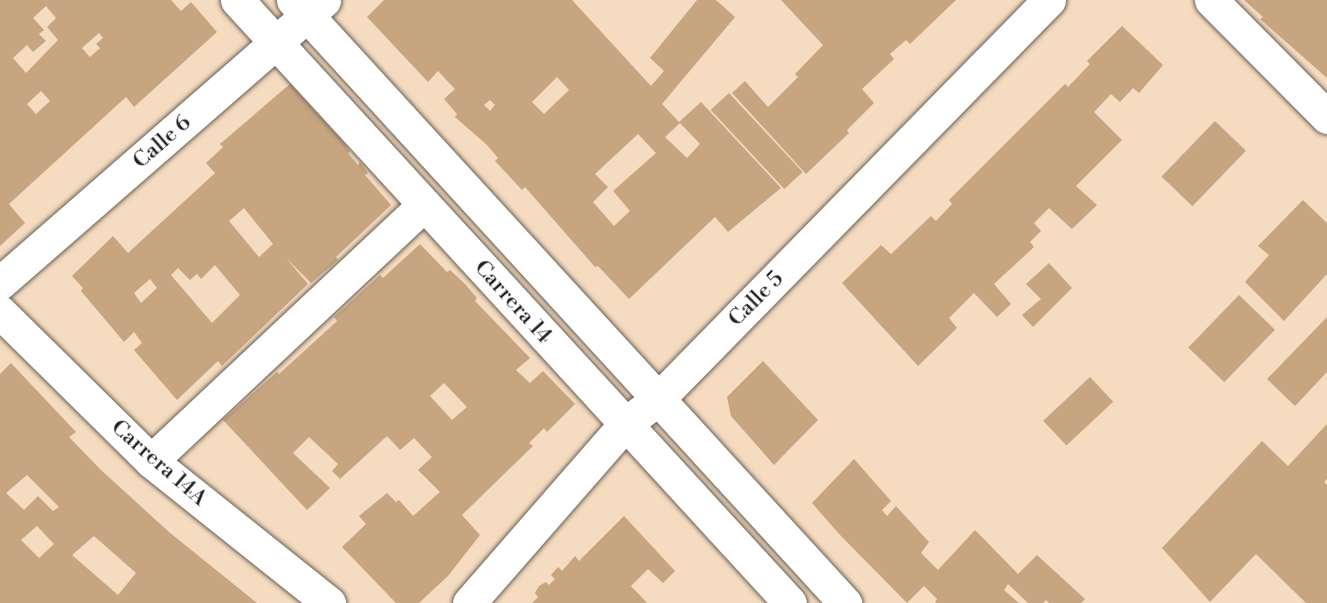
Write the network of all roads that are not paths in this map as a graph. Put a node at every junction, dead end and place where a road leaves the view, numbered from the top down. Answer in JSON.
{"nodes":[{"id":1,"x":237,"y":0,"type":"edge"},
{"id":2,"x":1049,"y":0,"type":"edge"},
{"id":3,"x":1211,"y":0,"type":"edge"},
{"id":4,"x":308,"y":5,"type":"edge"},
{"id":5,"x":275,"y":43,"type":"junction"},
{"id":6,"x":1327,"y":117,"type":"edge"},
{"id":7,"x":424,"y":205,"type":"junction"},
{"id":8,"x":0,"y":284,"type":"edge"},
{"id":9,"x":0,"y":312,"type":"edge"},
{"id":10,"x":657,"y":399,"type":"junction"},
{"id":11,"x":625,"y":424,"type":"junction"},
{"id":12,"x":151,"y":461,"type":"junction"},
{"id":13,"x":329,"y":603,"type":"edge"},
{"id":14,"x":469,"y":603,"type":"edge"},
{"id":15,"x":790,"y":603,"type":"edge"},
{"id":16,"x":844,"y":603,"type":"edge"}],
"edges":[{"from":1,"to":5,"type":"street","name":"Carrera 14"},
{"from":2,"to":10,"type":"street","name":"Calle 5"},
{"from":3,"to":6,"type":"street"},
{"from":4,"to":5,"type":"street","name":"Calle 6"},
{"from":4,"to":10,"type":"street","name":"Carrera 14"},
{"from":5,"to":7,"type":"street","name":"Carrera 14"},
{"from":5,"to":8,"type":"street","name":"Calle 6"},
{"from":7,"to":11,"type":"street","name":"Carrera 14"},
{"from":7,"to":12,"type":"street"},
{"from":9,"to":12,"type":"street","name":"Carrera 14A"},
{"from":10,"to":11,"type":"street","name":"Calle 5"},
{"from":10,"to":16,"type":"street","name":"Carrera 14"},
{"from":11,"to":14,"type":"street","name":"Calle 5"},
{"from":11,"to":15,"type":"street","name":"Carrera 14"},
{"from":12,"to":13,"type":"street","name":"Carrera 14A"}]}
